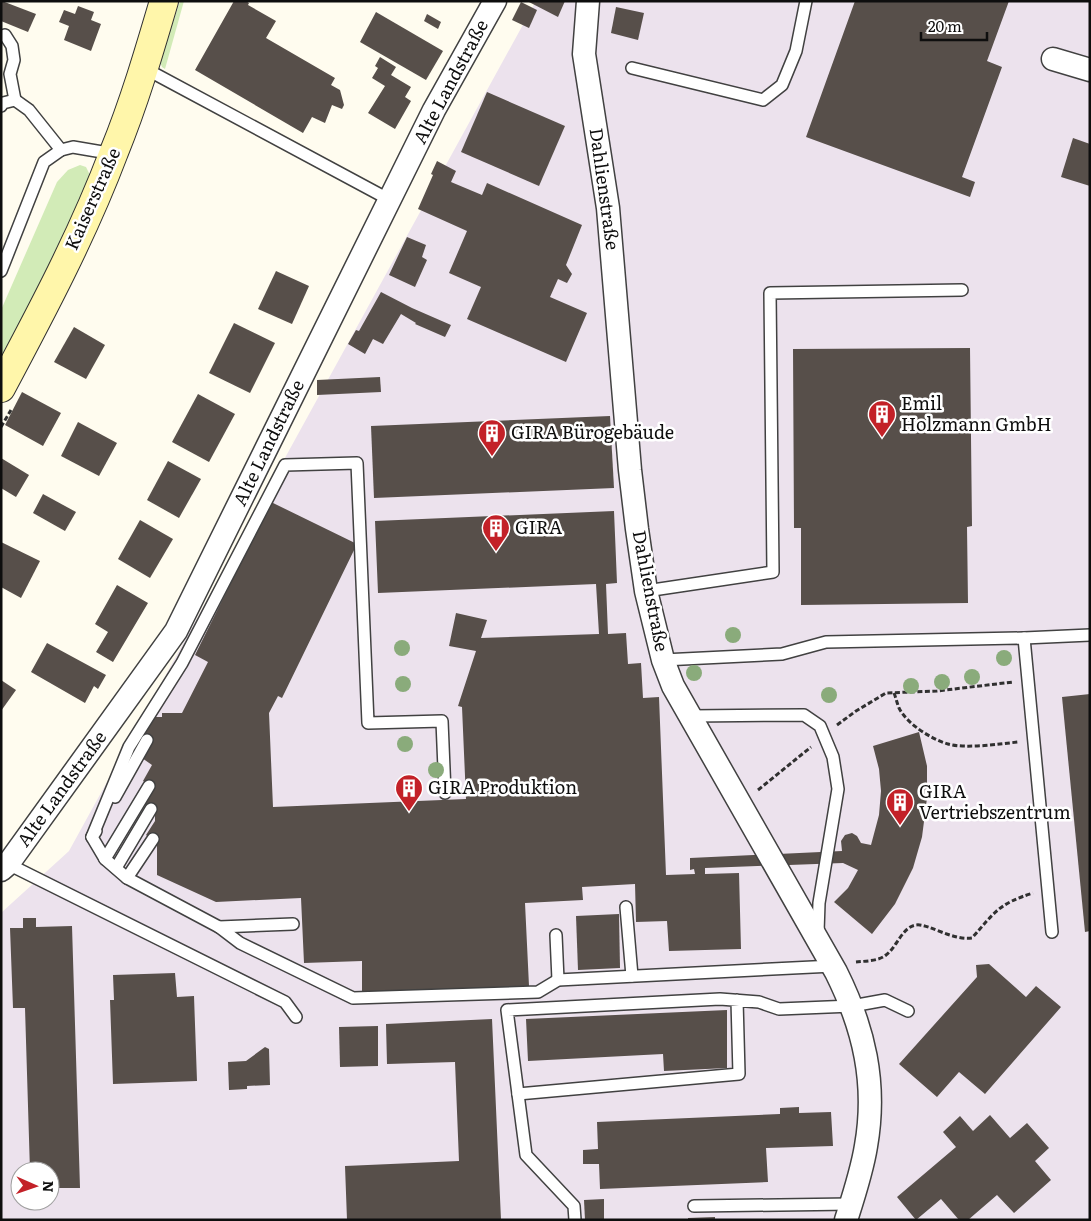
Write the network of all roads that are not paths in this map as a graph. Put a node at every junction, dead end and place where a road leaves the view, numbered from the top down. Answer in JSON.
{"nodes":[{"id":1,"x":164,"y":1,"type":"edge"},
{"id":2,"x":495,"y":1,"type":"edge"},
{"id":3,"x":588,"y":1,"type":"edge"},
{"id":4,"x":806,"y":1,"type":"edge"},
{"id":5,"x":5,"y":35,"type":"dead end"},
{"id":6,"x":1054,"y":59,"type":"dead end"},
{"id":7,"x":144,"y":68,"type":"junction"},
{"id":8,"x":632,"y":68,"type":"dead end"},
{"id":9,"x":1090,"y":70,"type":"edge"},
{"id":10,"x":15,"y":100,"type":"junction"},
{"id":11,"x":1,"y":106,"type":"edge"},
{"id":12,"x":61,"y":150,"type":"junction"},
{"id":13,"x":114,"y":154,"type":"junction"},
{"id":14,"x":390,"y":200,"type":"junction"},
{"id":15,"x":1,"y":271,"type":"edge"},
{"id":16,"x":962,"y":290,"type":"dead end"},
{"id":17,"x":1,"y":388,"type":"edge"},
{"id":18,"x":645,"y":587,"type":"junction"},
{"id":19,"x":1090,"y":635,"type":"edge"},
{"id":20,"x":1024,"y":638,"type":"junction"},
{"id":21,"x":663,"y":660,"type":"junction"},
{"id":22,"x":691,"y":716,"type":"junction"},
{"id":23,"x":147,"y":740,"type":"dead end"},
{"id":24,"x":150,"y":786,"type":"dead end"},
{"id":25,"x":445,"y":793,"type":"dead end"},
{"id":26,"x":151,"y":809,"type":"dead end"},
{"id":27,"x":92,"y":837,"type":"junction"},
{"id":28,"x":153,"y":839,"type":"dead end"},
{"id":29,"x":105,"y":859,"type":"junction"},
{"id":30,"x":5,"y":867,"type":"edge"},
{"id":31,"x":116,"y":868,"type":"junction"},
{"id":32,"x":127,"y":878,"type":"junction"},
{"id":33,"x":626,"y":907,"type":"dead end"},
{"id":34,"x":293,"y":924,"type":"dead end"},
{"id":35,"x":219,"y":927,"type":"junction"},
{"id":36,"x":1052,"y":932,"type":"dead end"},
{"id":37,"x":556,"y":935,"type":"dead end"},
{"id":38,"x":817,"y":940,"type":"junction"},
{"id":39,"x":843,"y":964,"type":"junction"},
{"id":40,"x":632,"y":976,"type":"junction"},
{"id":41,"x":558,"y":980,"type":"junction"},
{"id":42,"x":737,"y":1000,"type":"junction"},
{"id":43,"x":852,"y":1006,"type":"junction"},
{"id":44,"x":908,"y":1011,"type":"dead end"},
{"id":45,"x":296,"y":1017,"type":"dead end"},
{"id":46,"x":518,"y":1094,"type":"junction"},
{"id":47,"x":694,"y":1206,"type":"dead end"},
{"id":48,"x":848,"y":1212,"type":"edge"},
{"id":49,"x":575,"y":1220,"type":"edge"}],
"edges":[{"from":1,"to":7,"type":"main road","name":"Kaiserstraße"},
{"from":2,"to":14,"type":"street","name":"Alte Landstraße"},
{"from":3,"to":18,"type":"street","name":"Dahlienstraße"},
{"from":4,"to":8,"type":"lane"},
{"from":5,"to":10,"type":"lane"},
{"from":6,"to":9,"type":"street"},
{"from":7,"to":13,"type":"main road","name":"Kaiserstraße"},
{"from":7,"to":14,"type":"lane"},
{"from":10,"to":11,"type":"lane"},
{"from":10,"to":12,"type":"lane"},
{"from":12,"to":13,"type":"lane"},
{"from":12,"to":15,"type":"lane"},
{"from":13,"to":17,"type":"main road","name":"Kaiserstraße"},
{"from":14,"to":30,"type":"street","name":"Alte Landstraße"},
{"from":16,"to":18,"type":"lane"},
{"from":18,"to":21,"type":"street","name":"Dahlienstraße"},
{"from":19,"to":20,"type":"lane"},
{"from":20,"to":21,"type":"lane"},
{"from":20,"to":36,"type":"lane"},
{"from":21,"to":22,"type":"street","name":"Dahlienstraße"},
{"from":22,"to":38,"type":"street","name":"Dahlienstraße"},
{"from":22,"to":38,"type":"lane"},
{"from":23,"to":27,"type":"lane"},
{"from":24,"to":29,"type":"lane"},
{"from":25,"to":27,"type":"lane"},
{"from":26,"to":31,"type":"lane"},
{"from":27,"to":29,"type":"lane"},
{"from":28,"to":32,"type":"lane"},
{"from":29,"to":31,"type":"lane"},
{"from":30,"to":45,"type":"lane","name":"Alte Landstraße"},
{"from":31,"to":32,"type":"lane"},
{"from":32,"to":35,"type":"lane"},
{"from":33,"to":40,"type":"lane"},
{"from":34,"to":35,"type":"lane"},
{"from":35,"to":41,"type":"lane"},
{"from":37,"to":41,"type":"lane"},
{"from":38,"to":39,"type":"street","name":"Dahlienstraße"},
{"from":39,"to":40,"type":"lane"},
{"from":39,"to":43,"type":"street","name":"Dahlienstraße"},
{"from":40,"to":41,"type":"lane"},
{"from":42,"to":43,"type":"lane"},
{"from":42,"to":46,"type":"lane"},
{"from":42,"to":46,"type":"lane"},
{"from":43,"to":44,"type":"lane"},
{"from":43,"to":48,"type":"street","name":"Dahlienstraße"},
{"from":46,"to":49,"type":"lane"},
{"from":47,"to":48,"type":"lane"}]}
